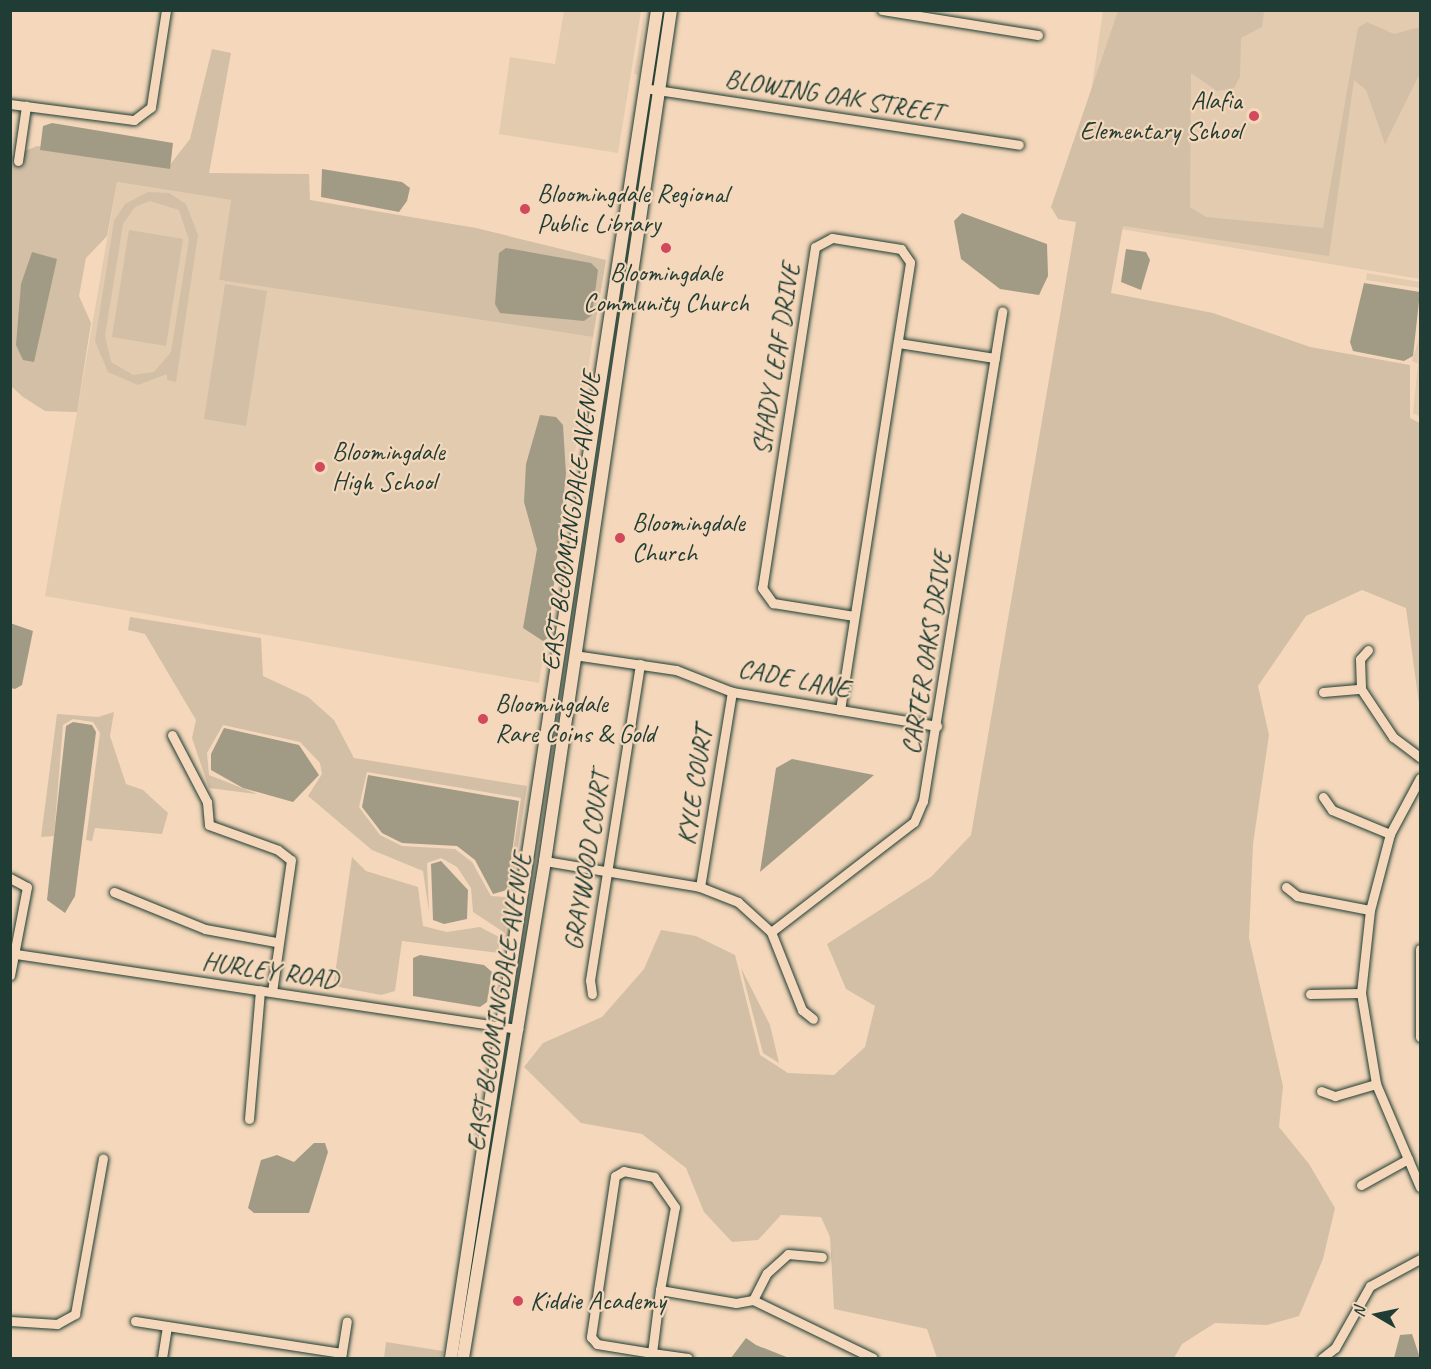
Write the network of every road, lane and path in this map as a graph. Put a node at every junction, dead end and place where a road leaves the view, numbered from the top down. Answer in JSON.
{"nodes":[{"id":1,"x":166,"y":10,"type":"edge"},
{"id":2,"x":657,"y":10,"type":"edge"},
{"id":3,"x":672,"y":10,"type":"edge"},
{"id":4,"x":882,"y":10,"type":"edge"},
{"id":5,"x":1038,"y":35,"type":"dead end"},
{"id":6,"x":644,"y":88,"type":"junction"},
{"id":7,"x":659,"y":90,"type":"junction"},
{"id":8,"x":10,"y":104,"type":"edge"},
{"id":9,"x":26,"y":106,"type":"junction"},
{"id":10,"x":1019,"y":145,"type":"dead end"},
{"id":11,"x":18,"y":161,"type":"dead end"},
{"id":12,"x":1002,"y":311,"type":"dead end"},
{"id":13,"x":898,"y":343,"type":"junction"},
{"id":14,"x":995,"y":358,"type":"junction"},
{"id":15,"x":594,"y":409,"type":"junction"},
{"id":16,"x":609,"y":411,"type":"junction"},
{"id":17,"x":854,"y":616,"type":"junction"},
{"id":18,"x":1368,"y":650,"type":"dead end"},
{"id":19,"x":559,"y":653,"type":"junction"},
{"id":20,"x":574,"y":655,"type":"junction"},
{"id":21,"x":640,"y":664,"type":"junction"},
{"id":22,"x":1361,"y":689,"type":"junction"},
{"id":23,"x":732,"y":692,"type":"junction"},
{"id":24,"x":1323,"y":692,"type":"dead end"},
{"id":25,"x":840,"y":710,"type":"junction"},
{"id":26,"x":937,"y":726,"type":"junction"},
{"id":27,"x":172,"y":735,"type":"dead end"},
{"id":28,"x":1420,"y":757,"type":"edge"},
{"id":29,"x":1420,"y":778,"type":"edge"},
{"id":30,"x":541,"y":782,"type":"junction"},
{"id":31,"x":555,"y":791,"type":"junction"},
{"id":32,"x":1323,"y":797,"type":"dead end"},
{"id":33,"x":1390,"y":834,"type":"junction"},
{"id":34,"x":545,"y":861,"type":"junction"},
{"id":35,"x":606,"y":871,"type":"junction"},
{"id":36,"x":10,"y":878,"type":"edge"},
{"id":37,"x":700,"y":887,"type":"junction"},
{"id":38,"x":1286,"y":887,"type":"dead end"},
{"id":39,"x":114,"y":892,"type":"dead end"},
{"id":40,"x":1370,"y":910,"type":"junction"},
{"id":41,"x":771,"y":932,"type":"junction"},
{"id":42,"x":276,"y":942,"type":"junction"},
{"id":43,"x":1420,"y":949,"type":"edge"},
{"id":44,"x":16,"y":954,"type":"junction"},
{"id":45,"x":10,"y":975,"type":"edge"},
{"id":46,"x":261,"y":990,"type":"junction"},
{"id":47,"x":272,"y":992,"type":"junction"},
{"id":48,"x":1361,"y":993,"type":"junction"},
{"id":49,"x":592,"y":994,"type":"dead end"},
{"id":50,"x":1310,"y":994,"type":"dead end"},
{"id":51,"x":813,"y":1019,"type":"dead end"},
{"id":52,"x":503,"y":1027,"type":"junction"},
{"id":53,"x":518,"y":1029,"type":"junction"},
{"id":54,"x":1420,"y":1037,"type":"edge"},
{"id":55,"x":1376,"y":1084,"type":"junction"},
{"id":56,"x":1321,"y":1091,"type":"dead end"},
{"id":57,"x":249,"y":1119,"type":"dead end"},
{"id":58,"x":1408,"y":1158,"type":"junction"},
{"id":59,"x":103,"y":1159,"type":"dead end"},
{"id":60,"x":1361,"y":1185,"type":"dead end"},
{"id":61,"x":1420,"y":1187,"type":"edge"},
{"id":62,"x":822,"y":1257,"type":"dead end"},
{"id":63,"x":1420,"y":1259,"type":"edge"},
{"id":64,"x":660,"y":1290,"type":"junction"},
{"id":65,"x":753,"y":1300,"type":"junction"},
{"id":66,"x":10,"y":1321,"type":"edge"},
{"id":67,"x":347,"y":1321,"type":"dead end"},
{"id":68,"x":135,"y":1322,"type":"dead end"},
{"id":69,"x":167,"y":1326,"type":"junction"},
{"id":70,"x":342,"y":1356,"type":"edge"},
{"id":71,"x":651,"y":1356,"type":"edge"},
{"id":72,"x":162,"y":1359,"type":"edge"},
{"id":73,"x":450,"y":1359,"type":"edge"},
{"id":74,"x":463,"y":1359,"type":"edge"},
{"id":75,"x":688,"y":1359,"type":"edge"},
{"id":76,"x":873,"y":1359,"type":"edge"},
{"id":77,"x":1322,"y":1359,"type":"edge"}],
"edges":[{"from":1,"to":9,"type":"street"},
{"from":2,"to":6,"type":"main road","name":"EAST BLOOMINGDALE AVENUE"},
{"from":3,"to":7,"type":"main road","name":"EAST BLOOMINGDALE AVENUE"},
{"from":4,"to":5,"type":"street"},
{"from":6,"to":7,"type":"street","name":"BLOWING OAK STREET"},
{"from":6,"to":15,"type":"main road","name":"EAST BLOOMINGDALE AVENUE"},
{"from":7,"to":10,"type":"street","name":"BLOWING OAK STREET"},
{"from":7,"to":16,"type":"main road","name":"EAST BLOOMINGDALE AVENUE"},
{"from":8,"to":9,"type":"street"},
{"from":9,"to":11,"type":"street"},
{"from":12,"to":14,"type":"street","name":"CARTER OAKS DRIVE"},
{"from":13,"to":14,"type":"street"},
{"from":13,"to":17,"type":"street","name":"SHADY LEAF DRIVE"},
{"from":13,"to":17,"type":"street","name":"SHADY LEAF DRIVE"},
{"from":14,"to":26,"type":"street","name":"CARTER OAKS DRIVE"},
{"from":15,"to":16,"type":"main road"},
{"from":15,"to":19,"type":"main road","name":"EAST BLOOMINGDALE AVENUE"},
{"from":16,"to":20,"type":"main road","name":"EAST BLOOMINGDALE AVENUE"},
{"from":17,"to":25,"type":"street","name":"SHADY LEAF DRIVE"},
{"from":18,"to":22,"type":"street"},
{"from":19,"to":20,"type":"main road"},
{"from":19,"to":30,"type":"main road","name":"EAST BLOOMINGDALE AVENUE"},
{"from":20,"to":21,"type":"street","name":"CADE LANE"},
{"from":20,"to":31,"type":"main road","name":"EAST BLOOMINGDALE AVENUE"},
{"from":21,"to":23,"type":"street","name":"CADE LANE"},
{"from":21,"to":35,"type":"street","name":"GRAYWOOD COURT"},
{"from":22,"to":24,"type":"street"},
{"from":22,"to":28,"type":"street"},
{"from":23,"to":25,"type":"street","name":"CADE LANE"},
{"from":23,"to":37,"type":"street","name":"KYLE COURT"},
{"from":25,"to":26,"type":"street","name":"CADE LANE"},
{"from":26,"to":41,"type":"street","name":"CARTER OAKS DRIVE"},
{"from":27,"to":42,"type":"street"},
{"from":29,"to":33,"type":"street"},
{"from":30,"to":31,"type":"main road"},
{"from":30,"to":52,"type":"main road","name":"EAST BLOOMINGDALE AVENUE"},
{"from":31,"to":34,"type":"main road","name":"EAST BLOOMINGDALE AVENUE"},
{"from":32,"to":33,"type":"street"},
{"from":33,"to":40,"type":"street"},
{"from":34,"to":35,"type":"street"},
{"from":34,"to":53,"type":"main road","name":"EAST BLOOMINGDALE AVENUE"},
{"from":35,"to":37,"type":"street"},
{"from":35,"to":49,"type":"street","name":"GRAYWOOD COURT"},
{"from":36,"to":44,"type":"street"},
{"from":37,"to":41,"type":"street"},
{"from":38,"to":40,"type":"street"},
{"from":39,"to":42,"type":"street"},
{"from":40,"to":48,"type":"street"},
{"from":41,"to":51,"type":"street"},
{"from":42,"to":47,"type":"street"},
{"from":43,"to":54,"type":"street"},
{"from":44,"to":45,"type":"street"},
{"from":44,"to":46,"type":"street","name":"HURLEY ROAD"},
{"from":46,"to":47,"type":"street","name":"HURLEY ROAD"},
{"from":46,"to":57,"type":"street"},
{"from":47,"to":52,"type":"street","name":"HURLEY ROAD"},
{"from":48,"to":50,"type":"street"},
{"from":48,"to":55,"type":"street"},
{"from":52,"to":53,"type":"street","name":"HURLEY ROAD"},
{"from":52,"to":73,"type":"main road","name":"EAST BLOOMINGDALE AVENUE"},
{"from":53,"to":74,"type":"main road","name":"EAST BLOOMINGDALE AVENUE"},
{"from":55,"to":56,"type":"street"},
{"from":55,"to":58,"type":"street"},
{"from":58,"to":60,"type":"street"},
{"from":58,"to":61,"type":"street"},
{"from":59,"to":66,"type":"street"},
{"from":62,"to":65,"type":"street"},
{"from":63,"to":77,"type":"street"},
{"from":64,"to":65,"type":"street"},
{"from":64,"to":71,"type":"street"},
{"from":64,"to":71,"type":"street"},
{"from":65,"to":76,"type":"street"},
{"from":67,"to":70,"type":"street"},
{"from":68,"to":69,"type":"street"},
{"from":69,"to":70,"type":"street"},
{"from":69,"to":72,"type":"street"},
{"from":71,"to":75,"type":"street"}]}
